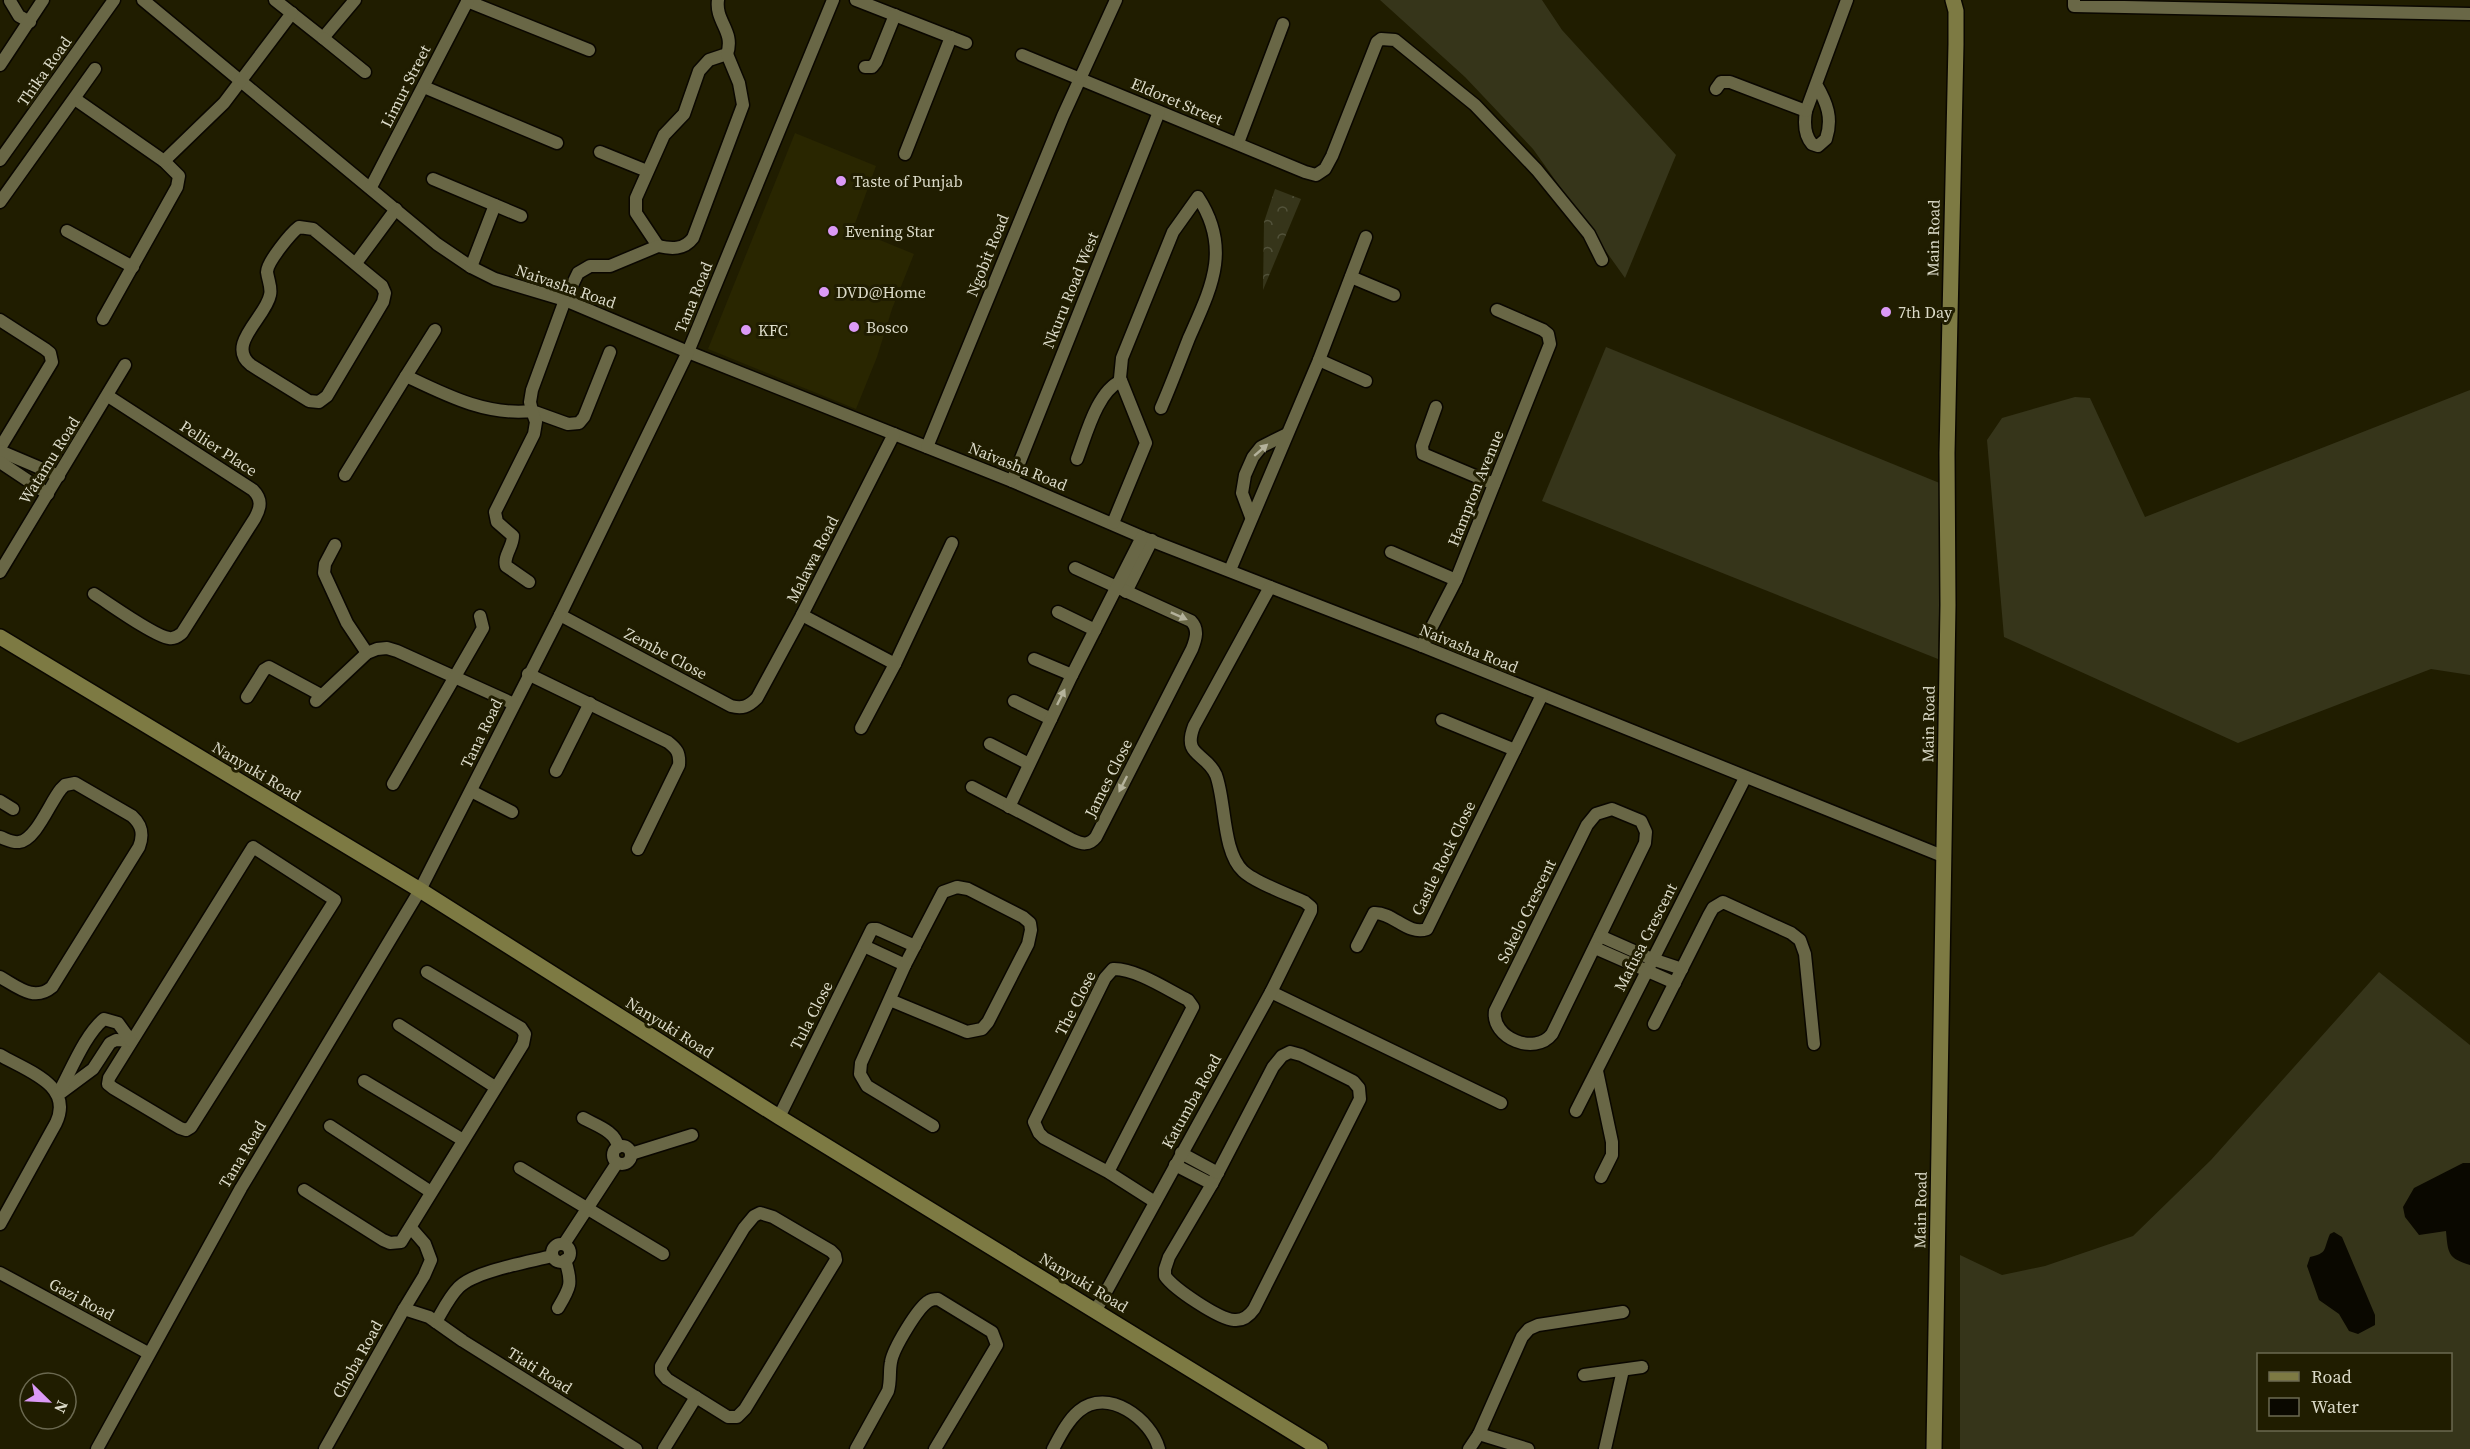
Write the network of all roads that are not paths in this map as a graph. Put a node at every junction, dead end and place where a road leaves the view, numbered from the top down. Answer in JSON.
{"nodes":[{"id":1,"x":10,"y":0,"type":"edge"},
{"id":2,"x":43,"y":0,"type":"edge"},
{"id":3,"x":114,"y":0,"type":"edge"},
{"id":4,"x":143,"y":0,"type":"edge"},
{"id":5,"x":275,"y":0,"type":"edge"},
{"id":6,"x":355,"y":0,"type":"edge"},
{"id":7,"x":468,"y":0,"type":"edge"},
{"id":8,"x":718,"y":0,"type":"edge"},
{"id":9,"x":833,"y":0,"type":"edge"},
{"id":10,"x":856,"y":0,"type":"edge"},
{"id":11,"x":1116,"y":0,"type":"edge"},
{"id":12,"x":1846,"y":0,"type":"edge"},
{"id":13,"x":1954,"y":0,"type":"edge"},
{"id":14,"x":2074,"y":0,"type":"edge"},
{"id":15,"x":0,"y":8,"type":"edge"},
{"id":16,"x":292,"y":13,"type":"junction"},
{"id":17,"x":2470,"y":14,"type":"edge"},
{"id":18,"x":895,"y":15,"type":"junction"},
{"id":19,"x":30,"y":22,"type":"junction"},
{"id":20,"x":1283,"y":24,"type":"dead end"},
{"id":21,"x":951,"y":37,"type":"junction"},
{"id":22,"x":323,"y":38,"type":"junction"},
{"id":23,"x":966,"y":43,"type":"dead end"},
{"id":24,"x":590,"y":50,"type":"dead end"},
{"id":25,"x":728,"y":54,"type":"junction"},
{"id":26,"x":1022,"y":55,"type":"dead end"},
{"id":27,"x":0,"y":65,"type":"edge"},
{"id":28,"x":865,"y":68,"type":"dead end"},
{"id":29,"x":95,"y":69,"type":"dead end"},
{"id":30,"x":365,"y":72,"type":"dead end"},
{"id":31,"x":1081,"y":78,"type":"junction"},
{"id":32,"x":242,"y":80,"type":"junction"},
{"id":33,"x":1816,"y":84,"type":"junction"},
{"id":34,"x":424,"y":87,"type":"junction"},
{"id":35,"x":1716,"y":89,"type":"dead end"},
{"id":36,"x":75,"y":99,"type":"junction"},
{"id":37,"x":1806,"y":111,"type":"junction"},
{"id":38,"x":1159,"y":112,"type":"junction"},
{"id":39,"x":557,"y":143,"type":"dead end"},
{"id":40,"x":1238,"y":144,"type":"junction"},
{"id":41,"x":600,"y":152,"type":"dead end"},
{"id":42,"x":905,"y":154,"type":"dead end"},
{"id":43,"x":0,"y":160,"type":"edge"},
{"id":44,"x":164,"y":161,"type":"junction"},
{"id":45,"x":647,"y":171,"type":"junction"},
{"id":46,"x":433,"y":179,"type":"dead end"},
{"id":47,"x":371,"y":187,"type":"junction"},
{"id":48,"x":0,"y":202,"type":"edge"},
{"id":49,"x":495,"y":205,"type":"junction"},
{"id":50,"x":396,"y":209,"type":"junction"},
{"id":51,"x":521,"y":216,"type":"dead end"},
{"id":52,"x":67,"y":231,"type":"dead end"},
{"id":53,"x":1366,"y":237,"type":"dead end"},
{"id":54,"x":658,"y":246,"type":"junction"},
{"id":55,"x":1602,"y":260,"type":"dead end"},
{"id":56,"x":356,"y":263,"type":"junction"},
{"id":57,"x":133,"y":267,"type":"junction"},
{"id":58,"x":471,"y":267,"type":"junction"},
{"id":59,"x":1351,"y":277,"type":"junction"},
{"id":60,"x":1394,"y":294,"type":"dead end"},
{"id":61,"x":565,"y":300,"type":"junction"},
{"id":62,"x":1497,"y":310,"type":"dead end"},
{"id":63,"x":103,"y":319,"type":"dead end"},
{"id":64,"x":0,"y":320,"type":"edge"},
{"id":65,"x":435,"y":330,"type":"dead end"},
{"id":66,"x":610,"y":352,"type":"dead end"},
{"id":67,"x":688,"y":352,"type":"junction"},
{"id":68,"x":1319,"y":360,"type":"junction"},
{"id":69,"x":125,"y":365,"type":"dead end"},
{"id":70,"x":406,"y":376,"type":"junction"},
{"id":71,"x":1121,"y":381,"type":"junction"},
{"id":72,"x":1366,"y":381,"type":"dead end"},
{"id":73,"x":108,"y":396,"type":"junction"},
{"id":74,"x":1436,"y":407,"type":"dead end"},
{"id":75,"x":1161,"y":408,"type":"dead end"},
{"id":76,"x":532,"y":411,"type":"junction"},
{"id":77,"x":894,"y":434,"type":"junction"},
{"id":78,"x":1287,"y":434,"type":"junction"},
{"id":79,"x":927,"y":447,"type":"junction"},
{"id":80,"x":0,"y":449,"type":"edge"},
{"id":81,"x":1077,"y":459,"type":"dead end"},
{"id":82,"x":0,"y":462,"type":"edge"},
{"id":83,"x":345,"y":475,"type":"dead end"},
{"id":84,"x":59,"y":476,"type":"junction"},
{"id":85,"x":1012,"y":481,"type":"junction"},
{"id":86,"x":1494,"y":484,"type":"junction"},
{"id":87,"x":48,"y":494,"type":"junction"},
{"id":88,"x":1251,"y":518,"type":"junction"},
{"id":89,"x":1113,"y":523,"type":"junction"},
{"id":90,"x":1147,"y":539,"type":"junction"},
{"id":91,"x":952,"y":543,"type":"dead end"},
{"id":92,"x":335,"y":545,"type":"dead end"},
{"id":93,"x":1391,"y":552,"type":"dead end"},
{"id":94,"x":1075,"y":568,"type":"dead end"},
{"id":95,"x":1230,"y":570,"type":"junction"},
{"id":96,"x":0,"y":572,"type":"edge"},
{"id":97,"x":1456,"y":580,"type":"junction"},
{"id":98,"x":529,"y":582,"type":"dead end"},
{"id":99,"x":1270,"y":586,"type":"junction"},
{"id":100,"x":1121,"y":590,"type":"junction"},
{"id":101,"x":94,"y":594,"type":"dead end"},
{"id":102,"x":1058,"y":612,"type":"dead end"},
{"id":103,"x":560,"y":615,"type":"junction"},
{"id":104,"x":802,"y":615,"type":"junction"},
{"id":105,"x":480,"y":616,"type":"dead end"},
{"id":106,"x":1095,"y":630,"type":"junction"},
{"id":107,"x":0,"y":637,"type":"edge"},
{"id":108,"x":1422,"y":646,"type":"junction"},
{"id":109,"x":367,"y":653,"type":"junction"},
{"id":110,"x":1034,"y":659,"type":"dead end"},
{"id":111,"x":895,"y":664,"type":"junction"},
{"id":112,"x":528,"y":674,"type":"junction"},
{"id":113,"x":1072,"y":675,"type":"junction"},
{"id":114,"x":453,"y":676,"type":"junction"},
{"id":115,"x":1542,"y":695,"type":"junction"},
{"id":116,"x":246,"y":697,"type":"dead end"},
{"id":117,"x":757,"y":698,"type":"joint"},
{"id":118,"x":1014,"y":701,"type":"dead end"},
{"id":119,"x":590,"y":703,"type":"junction"},
{"id":120,"x":514,"y":704,"type":"junction"},
{"id":121,"x":1051,"y":719,"type":"junction"},
{"id":122,"x":1442,"y":720,"type":"dead end"},
{"id":123,"x":861,"y":728,"type":"dead end"},
{"id":124,"x":990,"y":744,"type":"dead end"},
{"id":125,"x":1515,"y":750,"type":"junction"},
{"id":126,"x":1029,"y":764,"type":"junction"},
{"id":127,"x":556,"y":771,"type":"dead end"},
{"id":128,"x":1745,"y":778,"type":"junction"},
{"id":129,"x":393,"y":784,"type":"dead end"},
{"id":130,"x":972,"y":787,"type":"dead end"},
{"id":131,"x":471,"y":791,"type":"junction"},
{"id":132,"x":0,"y":801,"type":"edge"},
{"id":133,"x":1009,"y":807,"type":"junction"},
{"id":134,"x":13,"y":809,"type":"dead end"},
{"id":135,"x":512,"y":812,"type":"dead end"},
{"id":136,"x":0,"y":837,"type":"edge"},
{"id":137,"x":638,"y":849,"type":"dead end"},
{"id":138,"x":1945,"y":857,"type":"junction"},
{"id":139,"x":420,"y":890,"type":"junction"},
{"id":140,"x":1597,"y":942,"type":"junction"},
{"id":141,"x":864,"y":946,"type":"junction"},
{"id":142,"x":915,"y":946,"type":"junction"},
{"id":143,"x":1357,"y":946,"type":"dead end"},
{"id":144,"x":1652,"y":959,"type":"junction"},
{"id":145,"x":905,"y":965,"type":"junction"},
{"id":146,"x":1682,"y":969,"type":"junction"},
{"id":147,"x":428,"y":972,"type":"dead end"},
{"id":148,"x":1646,"y":972,"type":"junction"},
{"id":149,"x":0,"y":976,"type":"edge"},
{"id":150,"x":1675,"y":983,"type":"junction"},
{"id":151,"x":1271,"y":992,"type":"junction"},
{"id":152,"x":890,"y":1000,"type":"junction"},
{"id":153,"x":1654,"y":1024,"type":"dead end"},
{"id":154,"x":399,"y":1025,"type":"dead end"},
{"id":155,"x":131,"y":1041,"type":"junction"},
{"id":156,"x":1814,"y":1044,"type":"dead end"},
{"id":157,"x":0,"y":1056,"type":"edge"},
{"id":158,"x":1597,"y":1071,"type":"junction"},
{"id":159,"x":364,"y":1081,"type":"dead end"},
{"id":160,"x":495,"y":1087,"type":"junction"},
{"id":161,"x":58,"y":1094,"type":"junction"},
{"id":162,"x":1501,"y":1103,"type":"dead end"},
{"id":163,"x":1576,"y":1111,"type":"dead end"},
{"id":164,"x":779,"y":1116,"type":"junction"},
{"id":165,"x":583,"y":1118,"type":"dead end"},
{"id":166,"x":330,"y":1126,"type":"dead end"},
{"id":167,"x":933,"y":1126,"type":"dead end"},
{"id":168,"x":692,"y":1135,"type":"dead end"},
{"id":169,"x":463,"y":1140,"type":"junction"},
{"id":170,"x":618,"y":1147,"type":"junction"},
{"id":171,"x":630,"y":1154,"type":"junction"},
{"id":172,"x":1178,"y":1159,"type":"junction"},
{"id":173,"x":617,"y":1163,"type":"junction"},
{"id":174,"x":520,"y":1168,"type":"dead end"},
{"id":175,"x":1108,"y":1172,"type":"junction"},
{"id":176,"x":1601,"y":1177,"type":"dead end"},
{"id":177,"x":1215,"y":1178,"type":"junction"},
{"id":178,"x":304,"y":1190,"type":"dead end"},
{"id":179,"x":430,"y":1192,"type":"junction"},
{"id":180,"x":1155,"y":1202,"type":"junction"},
{"id":181,"x":587,"y":1208,"type":"junction"},
{"id":182,"x":0,"y":1224,"type":"edge"},
{"id":183,"x":411,"y":1228,"type":"junction"},
{"id":184,"x":564,"y":1244,"type":"junction"},
{"id":185,"x":663,"y":1254,"type":"dead end"},
{"id":186,"x":552,"y":1256,"type":"junction"},
{"id":187,"x":566,"y":1260,"type":"junction"},
{"id":188,"x":0,"y":1273,"type":"edge"},
{"id":189,"x":558,"y":1308,"type":"dead end"},
{"id":190,"x":404,"y":1309,"type":"junction"},
{"id":191,"x":1096,"y":1310,"type":"junction"},
{"id":192,"x":1623,"y":1312,"type":"dead end"},
{"id":193,"x":433,"y":1320,"type":"junction"},
{"id":194,"x":148,"y":1353,"type":"junction"},
{"id":195,"x":1642,"y":1367,"type":"dead end"},
{"id":196,"x":1623,"y":1370,"type":"junction"},
{"id":197,"x":1584,"y":1375,"type":"dead end"},
{"id":198,"x":696,"y":1397,"type":"junction"},
{"id":199,"x":1479,"y":1434,"type":"junction"},
{"id":200,"x":97,"y":1449,"type":"edge"},
{"id":201,"x":325,"y":1449,"type":"edge"},
{"id":202,"x":636,"y":1449,"type":"edge"},
{"id":203,"x":664,"y":1449,"type":"edge"},
{"id":204,"x":856,"y":1449,"type":"edge"},
{"id":205,"x":935,"y":1449,"type":"edge"},
{"id":206,"x":1053,"y":1449,"type":"edge"},
{"id":207,"x":1159,"y":1449,"type":"edge"},
{"id":208,"x":1320,"y":1449,"type":"edge"},
{"id":209,"x":1469,"y":1449,"type":"edge"},
{"id":210,"x":1528,"y":1449,"type":"edge"},
{"id":211,"x":1605,"y":1449,"type":"edge"},
{"id":212,"x":1934,"y":1449,"type":"edge"}],
"edges":[{"from":1,"to":15,"type":"street"},
{"from":1,"to":19,"type":"street"},
{"from":2,"to":19,"type":"street"},
{"from":3,"to":43,"type":"street","name":"Thika Road"},
{"from":4,"to":32,"type":"street","name":"Naivasha Road"},
{"from":5,"to":16,"type":"street"},
{"from":6,"to":22,"type":"street"},
{"from":7,"to":24,"type":"street"},
{"from":7,"to":34,"type":"street","name":"Limur Street"},
{"from":8,"to":25,"type":"street"},
{"from":9,"to":67,"type":"street","name":"Tana Road"},
{"from":10,"to":18,"type":"street"},
{"from":11,"to":31,"type":"street","name":"Ngobit Road"},
{"from":12,"to":33,"type":"street"},
{"from":13,"to":138,"type":"street","name":"Main Road"},
{"from":14,"to":17,"type":"street"},
{"from":16,"to":22,"type":"street"},
{"from":16,"to":32,"type":"street"},
{"from":18,"to":21,"type":"street"},
{"from":18,"to":28,"type":"street"},
{"from":19,"to":27,"type":"street"},
{"from":20,"to":40,"type":"street"},
{"from":21,"to":23,"type":"street"},
{"from":21,"to":42,"type":"street"},
{"from":22,"to":30,"type":"street"},
{"from":25,"to":45,"type":"street"},
{"from":25,"to":54,"type":"street"},
{"from":26,"to":31,"type":"street","name":"Eldoret Street"},
{"from":29,"to":36,"type":"street"},
{"from":31,"to":38,"type":"street","name":"Eldoret Street"},
{"from":31,"to":79,"type":"street","name":"Ngobit Road"},
{"from":32,"to":44,"type":"street"},
{"from":32,"to":47,"type":"street","name":"Naivasha Road"},
{"from":33,"to":37,"type":"street"},
{"from":33,"to":37,"type":"street"},
{"from":34,"to":39,"type":"street"},
{"from":34,"to":47,"type":"street","name":"Limur Street"},
{"from":35,"to":37,"type":"street"},
{"from":36,"to":44,"type":"street"},
{"from":36,"to":48,"type":"street"},
{"from":38,"to":40,"type":"street","name":"Eldoret Street"},
{"from":38,"to":85,"type":"street","name":"Nkuru Road West"},
{"from":40,"to":55,"type":"street","name":"Eldoret Street"},
{"from":41,"to":45,"type":"street"},
{"from":44,"to":57,"type":"street"},
{"from":45,"to":54,"type":"street"},
{"from":46,"to":49,"type":"street"},
{"from":47,"to":50,"type":"street","name":"Naivasha Road"},
{"from":49,"to":51,"type":"street"},
{"from":49,"to":58,"type":"street"},
{"from":50,"to":56,"type":"street"},
{"from":50,"to":58,"type":"street","name":"Naivasha Road"},
{"from":52,"to":57,"type":"street"},
{"from":53,"to":59,"type":"street"},
{"from":54,"to":61,"type":"street"},
{"from":56,"to":56,"type":"street"},
{"from":57,"to":63,"type":"street"},
{"from":58,"to":61,"type":"street","name":"Naivasha Road"},
{"from":59,"to":60,"type":"street"},
{"from":59,"to":68,"type":"street"},
{"from":61,"to":67,"type":"street","name":"Naivasha Road"},
{"from":61,"to":76,"type":"street"},
{"from":62,"to":86,"type":"street","name":"Hampton Avenue"},
{"from":64,"to":80,"type":"street"},
{"from":65,"to":70,"type":"street"},
{"from":66,"to":76,"type":"street"},
{"from":67,"to":77,"type":"street","name":"Naivasha Road"},
{"from":67,"to":103,"type":"street","name":"Tana Road"},
{"from":68,"to":72,"type":"street"},
{"from":68,"to":78,"type":"street"},
{"from":69,"to":73,"type":"street","name":"Watamu Road"},
{"from":70,"to":76,"type":"street"},
{"from":70,"to":83,"type":"street"},
{"from":71,"to":75,"type":"street"},
{"from":71,"to":81,"type":"street"},
{"from":71,"to":89,"type":"street"},
{"from":73,"to":84,"type":"street","name":"Watamu Road"},
{"from":73,"to":101,"type":"street","name":"Pellier Place"},
{"from":74,"to":86,"type":"street"},
{"from":76,"to":98,"type":"street"},
{"from":77,"to":79,"type":"street","name":"Naivasha Road"},
{"from":77,"to":104,"type":"street","name":"Malawa Road"},
{"from":78,"to":88,"type":"street"},
{"from":88,"to":78,"type":"street","one_way":true},
{"from":79,"to":85,"type":"street","name":"Naivasha Road"},
{"from":80,"to":84,"type":"street"},
{"from":82,"to":87,"type":"street"},
{"from":84,"to":87,"type":"street","name":"Watamu Road"},
{"from":85,"to":89,"type":"street","name":"Naivasha Road"},
{"from":86,"to":97,"type":"street","name":"Hampton Avenue"},
{"from":87,"to":96,"type":"street","name":"Watamu Road"},
{"from":88,"to":95,"type":"street"},
{"from":89,"to":90,"type":"street","name":"Naivasha Road"},
{"from":90,"to":95,"type":"street","name":"Naivasha Road"},
{"from":90,"to":100,"type":"street"},
{"from":91,"to":111,"type":"street"},
{"from":92,"to":109,"type":"street"},
{"from":93,"to":97,"type":"street"},
{"from":94,"to":100,"type":"street","name":"James Close"},
{"from":95,"to":99,"type":"street","name":"Naivasha Road"},
{"from":97,"to":108,"type":"street","name":"Hampton Avenue"},
{"from":99,"to":108,"type":"street","name":"Naivasha Road"},
{"from":99,"to":151,"type":"street","name":"Katumba Road"},
{"from":100,"to":106,"type":"street"},
{"from":100,"to":133,"type":"street","name":"James Close","one_way":true},
{"from":102,"to":106,"type":"street"},
{"from":103,"to":112,"type":"street","name":"Tana Road"},
{"from":103,"to":117,"type":"street","name":"Zembe Close"},
{"from":104,"to":111,"type":"street"},
{"from":104,"to":117,"type":"street","name":"Malawa Road"},
{"from":105,"to":114,"type":"street"},
{"from":106,"to":113,"type":"street"},
{"from":107,"to":139,"type":"street","name":"Nanyuki Road"},
{"from":108,"to":115,"type":"street","name":"Naivasha Road"},
{"from":109,"to":114,"type":"street"},
{"from":109,"to":116,"type":"street"},
{"from":110,"to":113,"type":"street"},
{"from":111,"to":123,"type":"street"},
{"from":112,"to":119,"type":"street"},
{"from":112,"to":120,"type":"street","name":"Tana Road"},
{"from":121,"to":113,"type":"street","one_way":true},
{"from":114,"to":120,"type":"street"},
{"from":114,"to":129,"type":"street"},
{"from":115,"to":125,"type":"street","name":"Castle Rock Close"},
{"from":115,"to":128,"type":"street","name":"Naivasha Road"},
{"from":118,"to":121,"type":"street"},
{"from":119,"to":127,"type":"street"},
{"from":119,"to":137,"type":"street"},
{"from":120,"to":131,"type":"street","name":"Tana Road"},
{"from":121,"to":126,"type":"street"},
{"from":122,"to":125,"type":"street"},
{"from":124,"to":126,"type":"street"},
{"from":125,"to":143,"type":"street","name":"Castle Rock Close"},
{"from":126,"to":133,"type":"street"},
{"from":128,"to":138,"type":"street","name":"Naivasha Road"},
{"from":128,"to":144,"type":"street","name":"Mafusa Crescent"},
{"from":130,"to":133,"type":"street","name":"James Close"},
{"from":131,"to":135,"type":"street"},
{"from":131,"to":139,"type":"street","name":"Tana Road"},
{"from":132,"to":134,"type":"street"},
{"from":136,"to":149,"type":"street"},
{"from":138,"to":212,"type":"street","name":"Main Road"},
{"from":139,"to":164,"type":"street","name":"Nanyuki Road"},
{"from":139,"to":194,"type":"street","name":"Tana Road"},
{"from":140,"to":140,"type":"street","name":"Sokelo Crescent"},
{"from":140,"to":144,"type":"street"},
{"from":140,"to":148,"type":"street"},
{"from":141,"to":142,"type":"street","name":"Tula Close"},
{"from":141,"to":145,"type":"street"},
{"from":141,"to":164,"type":"street","name":"Tula Close"},
{"from":142,"to":145,"type":"street"},
{"from":142,"to":152,"type":"street"},
{"from":144,"to":146,"type":"street"},
{"from":144,"to":148,"type":"street","name":"Mafusa Crescent"},
{"from":145,"to":152,"type":"street"},
{"from":146,"to":150,"type":"street"},
{"from":146,"to":156,"type":"street"},
{"from":147,"to":160,"type":"street"},
{"from":148,"to":150,"type":"street"},
{"from":148,"to":158,"type":"street","name":"Mafusa Crescent"},
{"from":150,"to":153,"type":"street"},
{"from":151,"to":162,"type":"street"},
{"from":151,"to":172,"type":"street","name":"Katumba Road"},
{"from":152,"to":167,"type":"street"},
{"from":154,"to":160,"type":"street"},
{"from":155,"to":155,"type":"street"},
{"from":155,"to":161,"type":"street"},
{"from":155,"to":161,"type":"street"},
{"from":157,"to":161,"type":"street"},
{"from":158,"to":163,"type":"street","name":"Mafusa Crescent"},
{"from":158,"to":176,"type":"street"},
{"from":159,"to":169,"type":"street"},
{"from":160,"to":169,"type":"street"},
{"from":161,"to":182,"type":"street"},
{"from":164,"to":191,"type":"street","name":"Nanyuki Road"},
{"from":165,"to":170,"type":"street"},
{"from":166,"to":179,"type":"street"},
{"from":168,"to":171,"type":"street"},
{"from":169,"to":179,"type":"street"},
{"from":170,"to":171,"type":"street"},
{"from":170,"to":173,"type":"street"},
{"from":171,"to":173,"type":"street"},
{"from":172,"to":177,"type":"street"},
{"from":172,"to":180,"type":"street","name":"Katumba Road"},
{"from":173,"to":181,"type":"street"},
{"from":174,"to":181,"type":"street"},
{"from":175,"to":175,"type":"street","name":"The Close"},
{"from":175,"to":180,"type":"street","name":"The Close"},
{"from":177,"to":177,"type":"street"},
{"from":178,"to":183,"type":"street"},
{"from":179,"to":183,"type":"street"},
{"from":180,"to":191,"type":"street","name":"Katumba Road"},
{"from":181,"to":184,"type":"street"},
{"from":181,"to":185,"type":"street"},
{"from":183,"to":190,"type":"street","name":"Choba Road"},
{"from":184,"to":186,"type":"street"},
{"from":184,"to":187,"type":"street"},
{"from":186,"to":187,"type":"street"},
{"from":186,"to":193,"type":"street"},
{"from":187,"to":189,"type":"street"},
{"from":188,"to":194,"type":"street","name":"Gazi Road"},
{"from":190,"to":193,"type":"street"},
{"from":190,"to":201,"type":"street","name":"Choba Road"},
{"from":191,"to":208,"type":"street","name":"Nanyuki Road"},
{"from":192,"to":199,"type":"street"},
{"from":193,"to":202,"type":"street","name":"Tiati Road"},
{"from":194,"to":200,"type":"street","name":"Tana Road"},
{"from":195,"to":196,"type":"street"},
{"from":196,"to":197,"type":"street"},
{"from":196,"to":211,"type":"street"},
{"from":198,"to":198,"type":"street"},
{"from":198,"to":203,"type":"street"},
{"from":199,"to":209,"type":"street"},
{"from":199,"to":210,"type":"street"},
{"from":204,"to":205,"type":"street"},
{"from":206,"to":207,"type":"street"}]}
